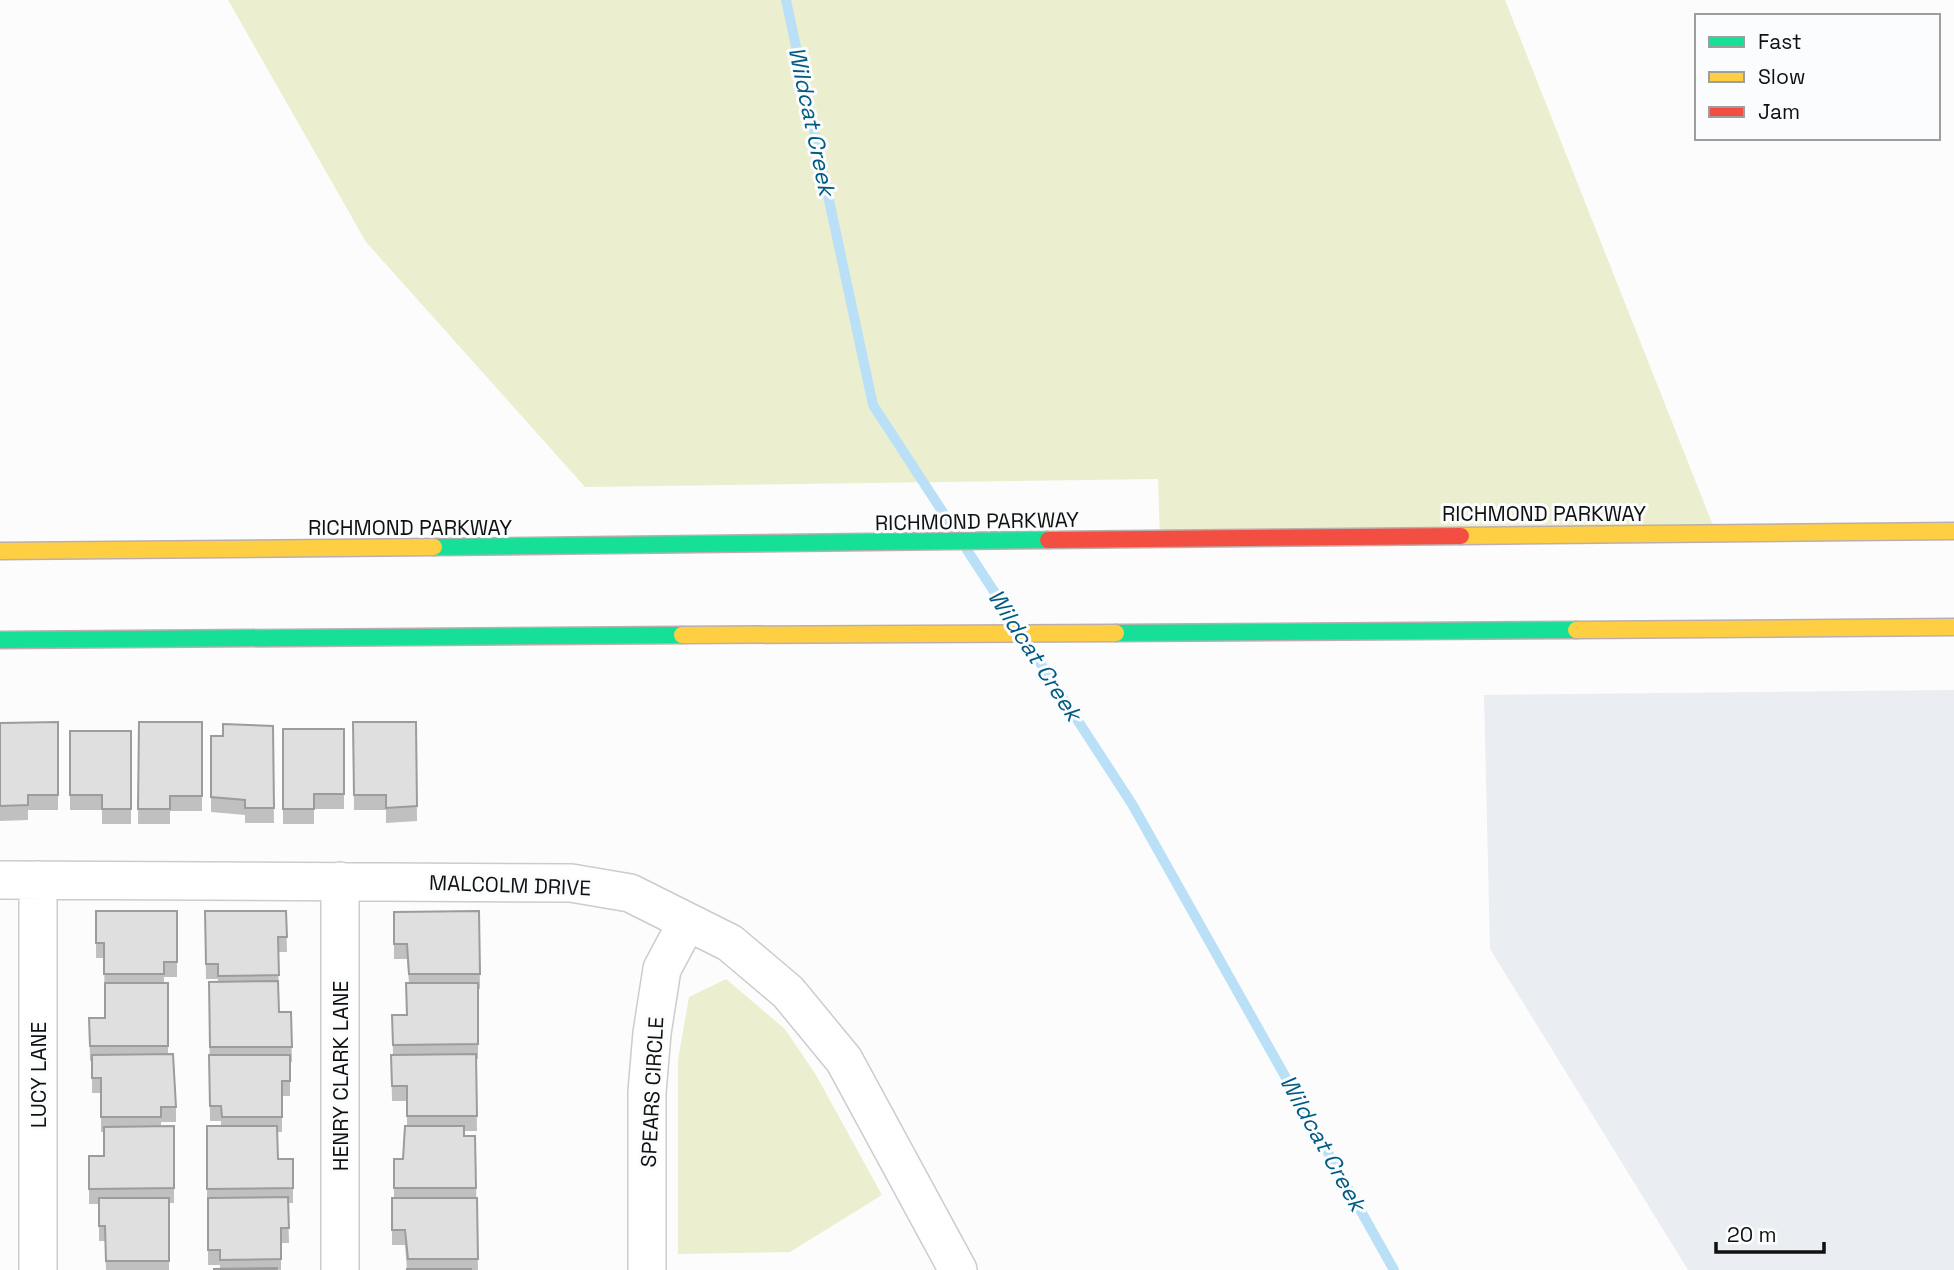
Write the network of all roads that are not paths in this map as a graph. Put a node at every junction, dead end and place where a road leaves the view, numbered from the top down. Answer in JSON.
{"nodes":[{"id":1,"x":1954,"y":531,"type":"edge"},
{"id":2,"x":0,"y":551,"type":"edge"},
{"id":3,"x":1954,"y":627,"type":"edge"},
{"id":4,"x":0,"y":640,"type":"edge"},
{"id":5,"x":0,"y":880,"type":"edge"},
{"id":6,"x":38,"y":880,"type":"junction"},
{"id":7,"x":340,"y":881,"type":"junction"},
{"id":8,"x":687,"y":922,"type":"junction"},
{"id":9,"x":38,"y":1270,"type":"edge"},
{"id":10,"x":340,"y":1270,"type":"edge"},
{"id":11,"x":648,"y":1270,"type":"edge"},
{"id":12,"x":958,"y":1270,"type":"edge"}],
"edges":[{"from":1,"to":2,"type":"highway","name":"RICHMOND PARKWAY"},
{"from":3,"to":4,"type":"highway"},
{"from":5,"to":6,"type":"street","name":"MALCOLM DRIVE"},
{"from":6,"to":7,"type":"street","name":"MALCOLM DRIVE"},
{"from":6,"to":9,"type":"street","name":"LUCY LANE"},
{"from":7,"to":8,"type":"street","name":"MALCOLM DRIVE"},
{"from":7,"to":10,"type":"street","name":"HENRY CLARK LANE"},
{"from":8,"to":11,"type":"street","name":"SPEARS CIRCLE"},
{"from":8,"to":12,"type":"street","name":"MALCOLM DRIVE"}]}
